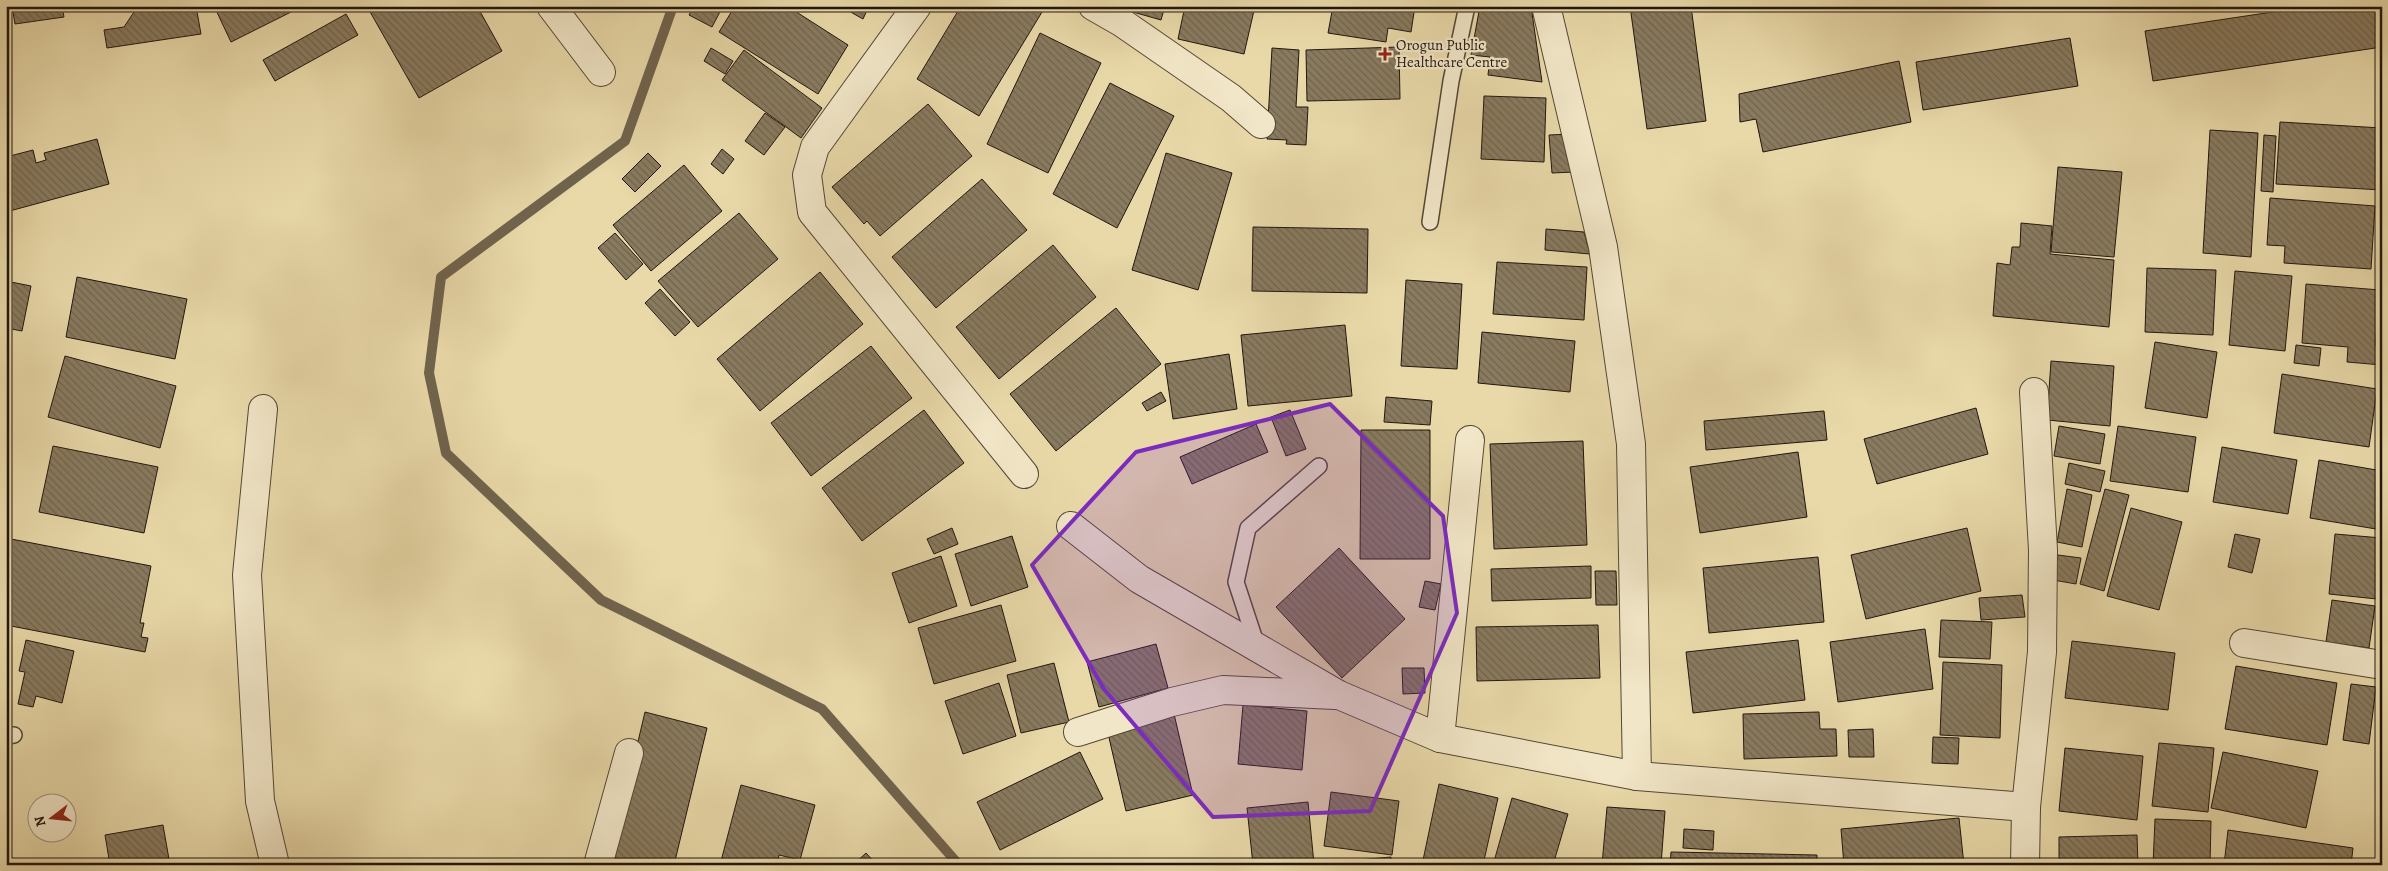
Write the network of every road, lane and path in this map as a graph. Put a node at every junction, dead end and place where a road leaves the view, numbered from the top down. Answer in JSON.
{"nodes":[{"id":1,"x":552,"y":6,"type":"edge"},
{"id":2,"x":918,"y":6,"type":"edge"},
{"id":3,"x":1093,"y":6,"type":"edge"},
{"id":4,"x":1467,"y":6,"type":"edge"},
{"id":5,"x":1546,"y":6,"type":"edge"},
{"id":6,"x":601,"y":72,"type":"dead end"},
{"id":7,"x":1261,"y":124,"type":"dead end"},
{"id":8,"x":1430,"y":222,"type":"dead end"},
{"id":9,"x":2034,"y":392,"type":"dead end"},
{"id":10,"x":263,"y":409,"type":"dead end"},
{"id":11,"x":1470,"y":440,"type":"dead end"},
{"id":12,"x":1319,"y":466,"type":"dead end"},
{"id":13,"x":1024,"y":474,"type":"dead end"},
{"id":14,"x":1070,"y":526,"type":"dead end"},
{"id":15,"x":2244,"y":643,"type":"dead end"},
{"id":16,"x":1257,"y":648,"type":"junction"},
{"id":17,"x":2382,"y":665,"type":"edge"},
{"id":18,"x":1339,"y":695,"type":"junction"},
{"id":19,"x":1078,"y":732,"type":"dead end"},
{"id":20,"x":1440,"y":738,"type":"junction"},
{"id":21,"x":629,"y":753,"type":"dead end"},
{"id":22,"x":1637,"y":776,"type":"junction"},
{"id":23,"x":2026,"y":807,"type":"junction"},
{"id":24,"x":275,"y":865,"type":"edge"},
{"id":25,"x":598,"y":865,"type":"edge"},
{"id":26,"x":2025,"y":865,"type":"edge"}],
"edges":[{"from":1,"to":6,"type":"street"},
{"from":2,"to":13,"type":"street"},
{"from":3,"to":7,"type":"street"},
{"from":4,"to":8,"type":"lane"},
{"from":5,"to":22,"type":"street"},
{"from":9,"to":23,"type":"street"},
{"from":10,"to":24,"type":"street"},
{"from":11,"to":20,"type":"street"},
{"from":12,"to":16,"type":"lane"},
{"from":14,"to":16,"type":"street"},
{"from":15,"to":17,"type":"street"},
{"from":16,"to":18,"type":"street"},
{"from":18,"to":19,"type":"street"},
{"from":18,"to":20,"type":"street"},
{"from":20,"to":22,"type":"street"},
{"from":21,"to":25,"type":"street"},
{"from":22,"to":23,"type":"street"},
{"from":23,"to":26,"type":"street"}]}
